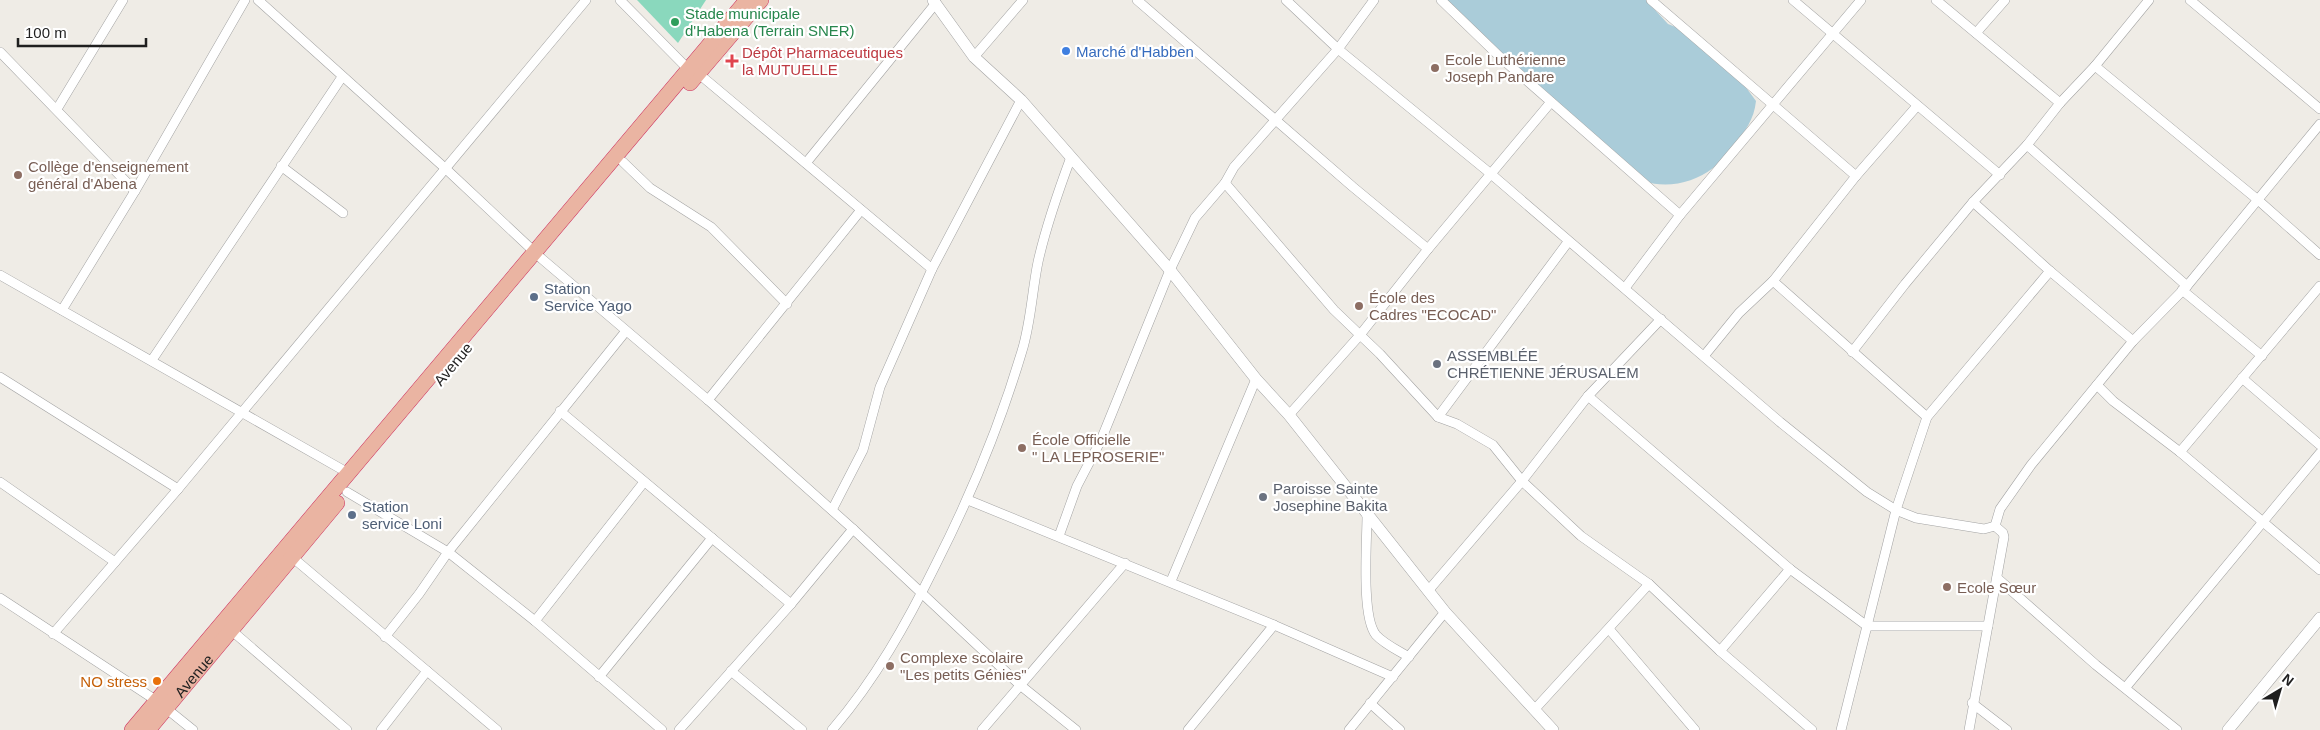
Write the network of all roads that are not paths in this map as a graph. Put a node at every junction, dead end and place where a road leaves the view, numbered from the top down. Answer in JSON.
{"nodes":[{"id":1,"x":123,"y":0,"type":"edge"},
{"id":2,"x":245,"y":0,"type":"edge"},
{"id":3,"x":258,"y":0,"type":"edge"},
{"id":4,"x":586,"y":0,"type":"edge"},
{"id":5,"x":620,"y":0,"type":"edge"},
{"id":6,"x":747,"y":0,"type":"edge"},
{"id":7,"x":761,"y":0,"type":"edge"},
{"id":8,"x":1024,"y":0,"type":"edge"},
{"id":9,"x":1137,"y":0,"type":"edge"},
{"id":10,"x":1286,"y":0,"type":"edge"},
{"id":11,"x":1374,"y":0,"type":"edge"},
{"id":12,"x":1441,"y":0,"type":"edge"},
{"id":13,"x":1651,"y":0,"type":"edge"},
{"id":14,"x":1793,"y":0,"type":"edge"},
{"id":15,"x":1861,"y":0,"type":"edge"},
{"id":16,"x":1936,"y":0,"type":"edge"},
{"id":17,"x":2005,"y":0,"type":"edge"},
{"id":18,"x":2149,"y":0,"type":"edge"},
{"id":19,"x":2190,"y":0,"type":"edge"},
{"id":20,"x":934,"y":1,"type":"edge"},
{"id":21,"x":268,"y":3,"type":"edge"},
{"id":22,"x":1833,"y":32,"type":"junction"},
{"id":23,"x":1976,"y":33,"type":"junction"},
{"id":24,"x":1338,"y":48,"type":"junction"},
{"id":25,"x":0,"y":52,"type":"edge"},
{"id":26,"x":974,"y":57,"type":"junction"},
{"id":27,"x":2095,"y":66,"type":"junction"},
{"id":28,"x":694,"y":72,"type":"junction"},
{"id":29,"x":342,"y":77,"type":"junction"},
{"id":30,"x":1021,"y":100,"type":"junction"},
{"id":31,"x":1551,"y":102,"type":"junction"},
{"id":32,"x":2060,"y":103,"type":"junction"},
{"id":33,"x":1773,"y":104,"type":"junction"},
{"id":34,"x":1917,"y":106,"type":"junction"},
{"id":35,"x":56,"y":109,"type":"junction"},
{"id":36,"x":2320,"y":109,"type":"edge"},
{"id":37,"x":1276,"y":120,"type":"junction"},
{"id":38,"x":2320,"y":124,"type":"edge"},
{"id":39,"x":2027,"y":145,"type":"junction"},
{"id":40,"x":1071,"y":158,"type":"junction"},
{"id":41,"x":623,"y":162,"type":"junction"},
{"id":42,"x":806,"y":163,"type":"junction"},
{"id":43,"x":281,"y":166,"type":"junction"},
{"id":44,"x":446,"y":169,"type":"junction"},
{"id":45,"x":1491,"y":174,"type":"junction"},
{"id":46,"x":1856,"y":176,"type":"junction"},
{"id":47,"x":2000,"y":176,"type":"junction"},
{"id":48,"x":1225,"y":183,"type":"junction"},
{"id":49,"x":135,"y":191,"type":"junction"},
{"id":50,"x":2258,"y":200,"type":"junction"},
{"id":51,"x":1973,"y":202,"type":"junction"},
{"id":52,"x":860,"y":210,"type":"junction"},
{"id":53,"x":344,"y":212,"type":"dead end"},
{"id":54,"x":1680,"y":216,"type":"junction"},
{"id":55,"x":1568,"y":242,"type":"junction"},
{"id":56,"x":1428,"y":249,"type":"junction"},
{"id":57,"x":2320,"y":255,"type":"edge"},
{"id":58,"x":538,"y":256,"type":"junction"},
{"id":59,"x":932,"y":269,"type":"junction"},
{"id":60,"x":1170,"y":270,"type":"junction"},
{"id":61,"x":2050,"y":271,"type":"junction"},
{"id":62,"x":0,"y":276,"type":"edge"},
{"id":63,"x":1773,"y":281,"type":"junction"},
{"id":64,"x":2320,"y":286,"type":"edge"},
{"id":65,"x":1625,"y":288,"type":"junction"},
{"id":66,"x":2185,"y":288,"type":"junction"},
{"id":67,"x":787,"y":304,"type":"junction"},
{"id":68,"x":62,"y":310,"type":"junction"},
{"id":69,"x":1661,"y":319,"type":"junction"},
{"id":70,"x":626,"y":331,"type":"junction"},
{"id":71,"x":1360,"y":335,"type":"junction"},
{"id":72,"x":2133,"y":342,"type":"junction"},
{"id":73,"x":1852,"y":352,"type":"junction"},
{"id":74,"x":1704,"y":356,"type":"junction"},
{"id":75,"x":2262,"y":356,"type":"junction"},
{"id":76,"x":152,"y":360,"type":"junction"},
{"id":77,"x":0,"y":376,"type":"edge"},
{"id":78,"x":2242,"y":378,"type":"junction"},
{"id":79,"x":1256,"y":379,"type":"junction"},
{"id":80,"x":2097,"y":385,"type":"junction"},
{"id":81,"x":1588,"y":396,"type":"junction"},
{"id":82,"x":708,"y":400,"type":"junction"},
{"id":83,"x":560,"y":411,"type":"junction"},
{"id":84,"x":242,"y":413,"type":"junction"},
{"id":85,"x":1289,"y":415,"type":"junction"},
{"id":86,"x":1438,"y":416,"type":"junction"},
{"id":87,"x":1927,"y":417,"type":"junction"},
{"id":88,"x":2320,"y":445,"type":"edge"},
{"id":89,"x":2180,"y":452,"type":"junction"},
{"id":90,"x":2320,"y":454,"type":"edge"},
{"id":91,"x":350,"y":474,"type":"junction"},
{"id":92,"x":1522,"y":481,"type":"junction"},
{"id":93,"x":0,"y":482,"type":"edge"},
{"id":94,"x":644,"y":482,"type":"junction"},
{"id":95,"x":178,"y":489,"type":"junction"},
{"id":96,"x":347,"y":492,"type":"junction"},
{"id":97,"x":968,"y":500,"type":"junction"},
{"id":98,"x":832,"y":510,"type":"junction"},
{"id":99,"x":1896,"y":510,"type":"junction"},
{"id":100,"x":1367,"y":516,"type":"junction"},
{"id":101,"x":2263,"y":522,"type":"junction"},
{"id":102,"x":1995,"y":526,"type":"junction"},
{"id":103,"x":853,"y":529,"type":"junction"},
{"id":104,"x":1059,"y":536,"type":"junction"},
{"id":105,"x":712,"y":538,"type":"junction"},
{"id":106,"x":448,"y":552,"type":"junction"},
{"id":107,"x":292,"y":557,"type":"junction"},
{"id":108,"x":115,"y":562,"type":"junction"},
{"id":109,"x":1125,"y":563,"type":"junction"},
{"id":110,"x":1790,"y":569,"type":"junction"},
{"id":111,"x":2320,"y":570,"type":"edge"},
{"id":112,"x":1997,"y":578,"type":"junction"},
{"id":113,"x":1172,"y":581,"type":"junction"},
{"id":114,"x":1649,"y":584,"type":"junction"},
{"id":115,"x":1428,"y":591,"type":"junction"},
{"id":116,"x":922,"y":592,"type":"junction"},
{"id":117,"x":0,"y":598,"type":"edge"},
{"id":118,"x":790,"y":604,"type":"junction"},
{"id":119,"x":1444,"y":612,"type":"junction"},
{"id":120,"x":2320,"y":618,"type":"edge"},
{"id":121,"x":535,"y":621,"type":"junction"},
{"id":122,"x":1274,"y":625,"type":"junction"},
{"id":123,"x":1867,"y":626,"type":"junction"},
{"id":124,"x":1988,"y":626,"type":"junction"},
{"id":125,"x":231,"y":630,"type":"junction"},
{"id":126,"x":1609,"y":630,"type":"junction"},
{"id":127,"x":54,"y":634,"type":"junction"},
{"id":128,"x":386,"y":637,"type":"junction"},
{"id":129,"x":1720,"y":651,"type":"junction"},
{"id":130,"x":1409,"y":657,"type":"junction"},
{"id":131,"x":427,"y":671,"type":"junction"},
{"id":132,"x":731,"y":671,"type":"junction"},
{"id":133,"x":599,"y":677,"type":"junction"},
{"id":134,"x":1393,"y":677,"type":"junction"},
{"id":135,"x":1020,"y":685,"type":"junction"},
{"id":136,"x":2126,"y":687,"type":"junction"},
{"id":137,"x":1370,"y":703,"type":"junction"},
{"id":138,"x":1972,"y":703,"type":"junction"},
{"id":139,"x":161,"y":704,"type":"junction"},
{"id":140,"x":1535,"y":709,"type":"junction"},
{"id":141,"x":132,"y":730,"type":"edge"},
{"id":142,"x":148,"y":730,"type":"edge"},
{"id":143,"x":193,"y":730,"type":"edge"},
{"id":144,"x":347,"y":730,"type":"edge"},
{"id":145,"x":381,"y":730,"type":"edge"},
{"id":146,"x":497,"y":730,"type":"edge"},
{"id":147,"x":662,"y":730,"type":"edge"},
{"id":148,"x":678,"y":730,"type":"edge"},
{"id":149,"x":801,"y":730,"type":"edge"},
{"id":150,"x":832,"y":730,"type":"edge"},
{"id":151,"x":982,"y":730,"type":"edge"},
{"id":152,"x":1076,"y":730,"type":"edge"},
{"id":153,"x":1188,"y":730,"type":"edge"},
{"id":154,"x":1349,"y":730,"type":"edge"},
{"id":155,"x":1400,"y":730,"type":"edge"},
{"id":156,"x":1553,"y":730,"type":"edge"},
{"id":157,"x":1695,"y":730,"type":"edge"},
{"id":158,"x":1812,"y":730,"type":"edge"},
{"id":159,"x":1841,"y":730,"type":"edge"},
{"id":160,"x":1968,"y":730,"type":"edge"},
{"id":161,"x":2007,"y":730,"type":"edge"},
{"id":162,"x":2177,"y":730,"type":"edge"},
{"id":163,"x":2228,"y":730,"type":"edge"}],
"edges":[{"from":1,"to":35,"type":"street"},
{"from":2,"to":49,"type":"street"},
{"from":3,"to":21,"type":"street"},
{"from":4,"to":44,"type":"street"},
{"from":5,"to":28,"type":"street"},
{"from":6,"to":28,"type":"highway"},
{"from":7,"to":28,"type":"highway","name":"Avenue"},
{"from":8,"to":26,"type":"street"},
{"from":9,"to":37,"type":"street"},
{"from":10,"to":24,"type":"street"},
{"from":11,"to":24,"type":"street"},
{"from":12,"to":31,"type":"street"},
{"from":13,"to":33,"type":"street"},
{"from":14,"to":22,"type":"street"},
{"from":15,"to":22,"type":"street"},
{"from":16,"to":23,"type":"street"},
{"from":17,"to":23,"type":"street"},
{"from":18,"to":27,"type":"street"},
{"from":19,"to":36,"type":"street"},
{"from":20,"to":26,"type":"street"},
{"from":20,"to":42,"type":"street"},
{"from":21,"to":29,"type":"street"},
{"from":22,"to":33,"type":"street"},
{"from":22,"to":34,"type":"street"},
{"from":23,"to":32,"type":"street"},
{"from":24,"to":37,"type":"street"},
{"from":24,"to":45,"type":"street"},
{"from":25,"to":35,"type":"street"},
{"from":26,"to":30,"type":"street"},
{"from":27,"to":32,"type":"street"},
{"from":27,"to":50,"type":"street"},
{"from":28,"to":41,"type":"highway","name":"Avenue"},
{"from":28,"to":42,"type":"street"},
{"from":28,"to":58,"type":"highway"},
{"from":29,"to":43,"type":"street"},
{"from":29,"to":44,"type":"street"},
{"from":30,"to":40,"type":"street"},
{"from":30,"to":59,"type":"street"},
{"from":31,"to":45,"type":"street"},
{"from":31,"to":54,"type":"street"},
{"from":32,"to":39,"type":"street"},
{"from":33,"to":46,"type":"street"},
{"from":33,"to":54,"type":"street"},
{"from":34,"to":46,"type":"street"},
{"from":34,"to":47,"type":"street"},
{"from":35,"to":49,"type":"street"},
{"from":37,"to":48,"type":"street"},
{"from":37,"to":56,"type":"street"},
{"from":38,"to":50,"type":"street"},
{"from":39,"to":47,"type":"street"},
{"from":39,"to":66,"type":"street"},
{"from":40,"to":60,"type":"street"},
{"from":40,"to":97,"type":"street"},
{"from":41,"to":58,"type":"highway","name":"Avenue"},
{"from":41,"to":67,"type":"street"},
{"from":42,"to":52,"type":"street"},
{"from":43,"to":53,"type":"street"},
{"from":43,"to":76,"type":"street"},
{"from":44,"to":58,"type":"street"},
{"from":44,"to":84,"type":"street"},
{"from":45,"to":55,"type":"street"},
{"from":45,"to":56,"type":"street"},
{"from":46,"to":63,"type":"street"},
{"from":47,"to":51,"type":"street"},
{"from":48,"to":60,"type":"street"},
{"from":48,"to":71,"type":"street"},
{"from":49,"to":68,"type":"street"},
{"from":50,"to":57,"type":"street"},
{"from":50,"to":66,"type":"street"},
{"from":51,"to":61,"type":"street"},
{"from":51,"to":73,"type":"street"},
{"from":52,"to":59,"type":"street"},
{"from":52,"to":67,"type":"street"},
{"from":54,"to":65,"type":"street"},
{"from":55,"to":65,"type":"street"},
{"from":55,"to":86,"type":"street"},
{"from":56,"to":71,"type":"street"},
{"from":58,"to":70,"type":"street"},
{"from":58,"to":91,"type":"highway"},
{"from":58,"to":96,"type":"highway","name":"Avenue"},
{"from":59,"to":98,"type":"street"},
{"from":60,"to":79,"type":"street"},
{"from":60,"to":104,"type":"street"},
{"from":61,"to":72,"type":"street"},
{"from":61,"to":87,"type":"street"},
{"from":62,"to":68,"type":"street"},
{"from":63,"to":73,"type":"street"},
{"from":63,"to":74,"type":"street"},
{"from":64,"to":75,"type":"street"},
{"from":65,"to":69,"type":"street"},
{"from":66,"to":72,"type":"street"},
{"from":66,"to":75,"type":"street"},
{"from":67,"to":82,"type":"street"},
{"from":68,"to":76,"type":"street"},
{"from":69,"to":74,"type":"street"},
{"from":69,"to":81,"type":"street"},
{"from":70,"to":82,"type":"street"},
{"from":70,"to":83,"type":"street"},
{"from":71,"to":85,"type":"street"},
{"from":71,"to":86,"type":"street"},
{"from":72,"to":80,"type":"street"},
{"from":73,"to":87,"type":"street"},
{"from":74,"to":99,"type":"street"},
{"from":75,"to":78,"type":"street"},
{"from":76,"to":84,"type":"street"},
{"from":77,"to":95,"type":"street"},
{"from":78,"to":88,"type":"street"},
{"from":78,"to":89,"type":"street"},
{"from":79,"to":85,"type":"street"},
{"from":79,"to":113,"type":"street"},
{"from":80,"to":89,"type":"street"},
{"from":80,"to":102,"type":"street"},
{"from":81,"to":92,"type":"street"},
{"from":81,"to":110,"type":"street"},
{"from":82,"to":98,"type":"street"},
{"from":83,"to":94,"type":"street"},
{"from":83,"to":106,"type":"street"},
{"from":84,"to":91,"type":"street"},
{"from":84,"to":95,"type":"street"},
{"from":85,"to":100,"type":"street"},
{"from":86,"to":92,"type":"street"},
{"from":87,"to":99,"type":"street"},
{"from":89,"to":101,"type":"street"},
{"from":90,"to":101,"type":"street"},
{"from":91,"to":139,"type":"highway"},
{"from":92,"to":114,"type":"street"},
{"from":92,"to":115,"type":"street"},
{"from":93,"to":108,"type":"street"},
{"from":94,"to":105,"type":"street"},
{"from":94,"to":121,"type":"street"},
{"from":95,"to":108,"type":"street"},
{"from":96,"to":106,"type":"street"},
{"from":96,"to":107,"type":"highway","name":"Avenue"},
{"from":97,"to":104,"type":"street"},
{"from":97,"to":116,"type":"street"},
{"from":98,"to":103,"type":"street"},
{"from":99,"to":102,"type":"street"},
{"from":99,"to":123,"type":"street"},
{"from":100,"to":115,"type":"street"},
{"from":100,"to":130,"type":"street"},
{"from":101,"to":111,"type":"street"},
{"from":101,"to":136,"type":"street"},
{"from":102,"to":112,"type":"street"},
{"from":103,"to":116,"type":"street"},
{"from":103,"to":118,"type":"street"},
{"from":104,"to":109,"type":"street"},
{"from":105,"to":118,"type":"street"},
{"from":105,"to":133,"type":"street"},
{"from":106,"to":121,"type":"street"},
{"from":106,"to":128,"type":"street"},
{"from":107,"to":125,"type":"highway","name":"Avenue"},
{"from":107,"to":128,"type":"street"},
{"from":108,"to":127,"type":"street"},
{"from":109,"to":113,"type":"street"},
{"from":109,"to":135,"type":"street"},
{"from":110,"to":123,"type":"street"},
{"from":110,"to":129,"type":"street"},
{"from":112,"to":124,"type":"street"},
{"from":112,"to":136,"type":"street"},
{"from":113,"to":122,"type":"street"},
{"from":114,"to":126,"type":"street"},
{"from":114,"to":129,"type":"street"},
{"from":115,"to":119,"type":"street"},
{"from":116,"to":135,"type":"street"},
{"from":116,"to":150,"type":"street"},
{"from":117,"to":127,"type":"street"},
{"from":118,"to":132,"type":"street"},
{"from":119,"to":130,"type":"street"},
{"from":119,"to":140,"type":"street"},
{"from":120,"to":163,"type":"street"},
{"from":121,"to":133,"type":"street"},
{"from":122,"to":134,"type":"street"},
{"from":122,"to":153,"type":"street"},
{"from":123,"to":124,"type":"street"},
{"from":123,"to":159,"type":"street"},
{"from":124,"to":138,"type":"street"},
{"from":125,"to":139,"type":"highway","name":"Avenue"},
{"from":125,"to":144,"type":"street"},
{"from":126,"to":140,"type":"street"},
{"from":126,"to":157,"type":"street"},
{"from":127,"to":139,"type":"street"},
{"from":128,"to":131,"type":"street"},
{"from":129,"to":158,"type":"street"},
{"from":130,"to":134,"type":"street"},
{"from":131,"to":145,"type":"street"},
{"from":131,"to":146,"type":"street"},
{"from":132,"to":148,"type":"street"},
{"from":132,"to":149,"type":"street"},
{"from":133,"to":147,"type":"street"},
{"from":134,"to":137,"type":"street"},
{"from":135,"to":151,"type":"street"},
{"from":135,"to":152,"type":"street"},
{"from":136,"to":162,"type":"street"},
{"from":137,"to":154,"type":"street"},
{"from":137,"to":155,"type":"street"},
{"from":138,"to":160,"type":"street"},
{"from":138,"to":161,"type":"street"},
{"from":139,"to":141,"type":"highway"},
{"from":139,"to":142,"type":"highway","name":"Avenue"},
{"from":139,"to":143,"type":"street"},
{"from":140,"to":156,"type":"street"}]}
